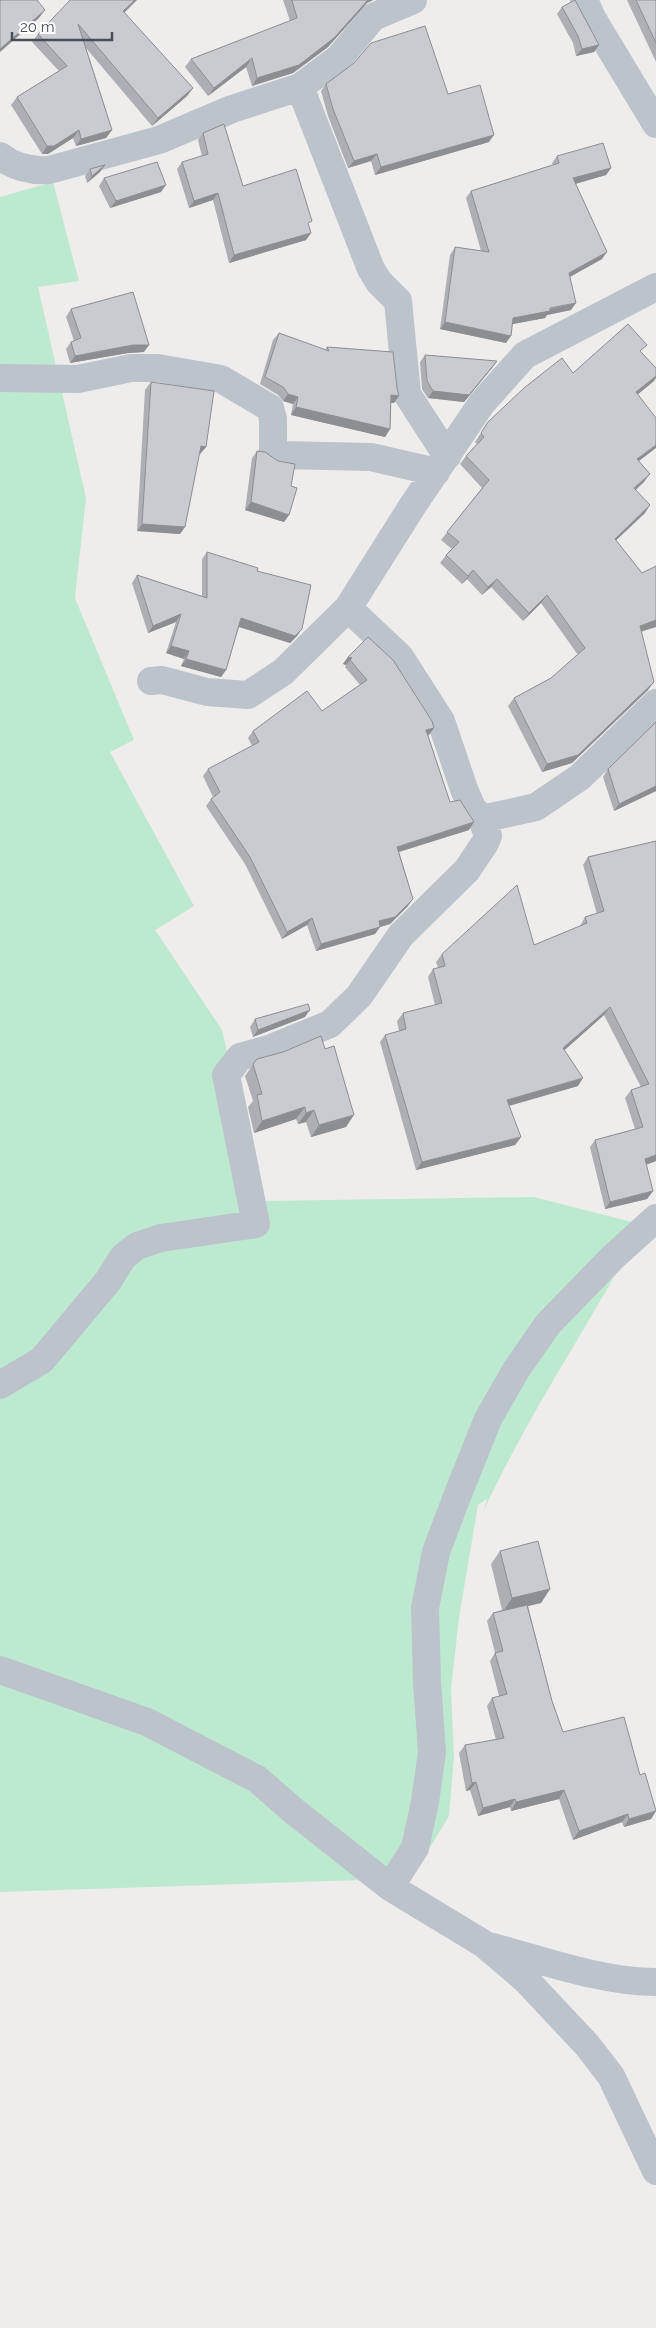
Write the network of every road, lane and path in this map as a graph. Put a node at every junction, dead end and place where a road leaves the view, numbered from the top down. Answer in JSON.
{"nodes":[{"id":1,"x":413,"y":0,"type":"edge"},
{"id":2,"x":584,"y":0,"type":"edge"},
{"id":3,"x":300,"y":87,"type":"junction"},
{"id":4,"x":656,"y":124,"type":"edge"},
{"id":5,"x":0,"y":156,"type":"edge"},
{"id":6,"x":656,"y":287,"type":"edge"},
{"id":7,"x":0,"y":378,"type":"edge"},
{"id":8,"x":442,"y":464,"type":"junction"},
{"id":9,"x":348,"y":608,"type":"junction"},
{"id":10,"x":151,"y":681,"type":"dead end"},
{"id":11,"x":656,"y":703,"type":"edge"},
{"id":12,"x":482,"y":820,"type":"junction"},
{"id":13,"x":656,"y":1218,"type":"edge"},
{"id":14,"x":0,"y":1385,"type":"edge"},
{"id":15,"x":0,"y":1670,"type":"edge"},
{"id":16,"x":390,"y":1887,"type":"junction"},
{"id":17,"x":484,"y":1944,"type":"junction"},
{"id":18,"x":656,"y":1982,"type":"edge"},
{"id":19,"x":656,"y":2171,"type":"edge"}],
"edges":[{"from":1,"to":3,"type":"street"},
{"from":2,"to":4,"type":"street"},
{"from":3,"to":5,"type":"street"},
{"from":3,"to":8,"type":"street"},
{"from":6,"to":8,"type":"street"},
{"from":7,"to":8,"type":"street"},
{"from":8,"to":9,"type":"street"},
{"from":9,"to":10,"type":"street"},
{"from":9,"to":12,"type":"street"},
{"from":11,"to":12,"type":"street"},
{"from":12,"to":14,"type":"street"},
{"from":13,"to":16,"type":"street"},
{"from":15,"to":16,"type":"street"},
{"from":16,"to":17,"type":"street"},
{"from":17,"to":18,"type":"street"},
{"from":17,"to":19,"type":"street"}]}
